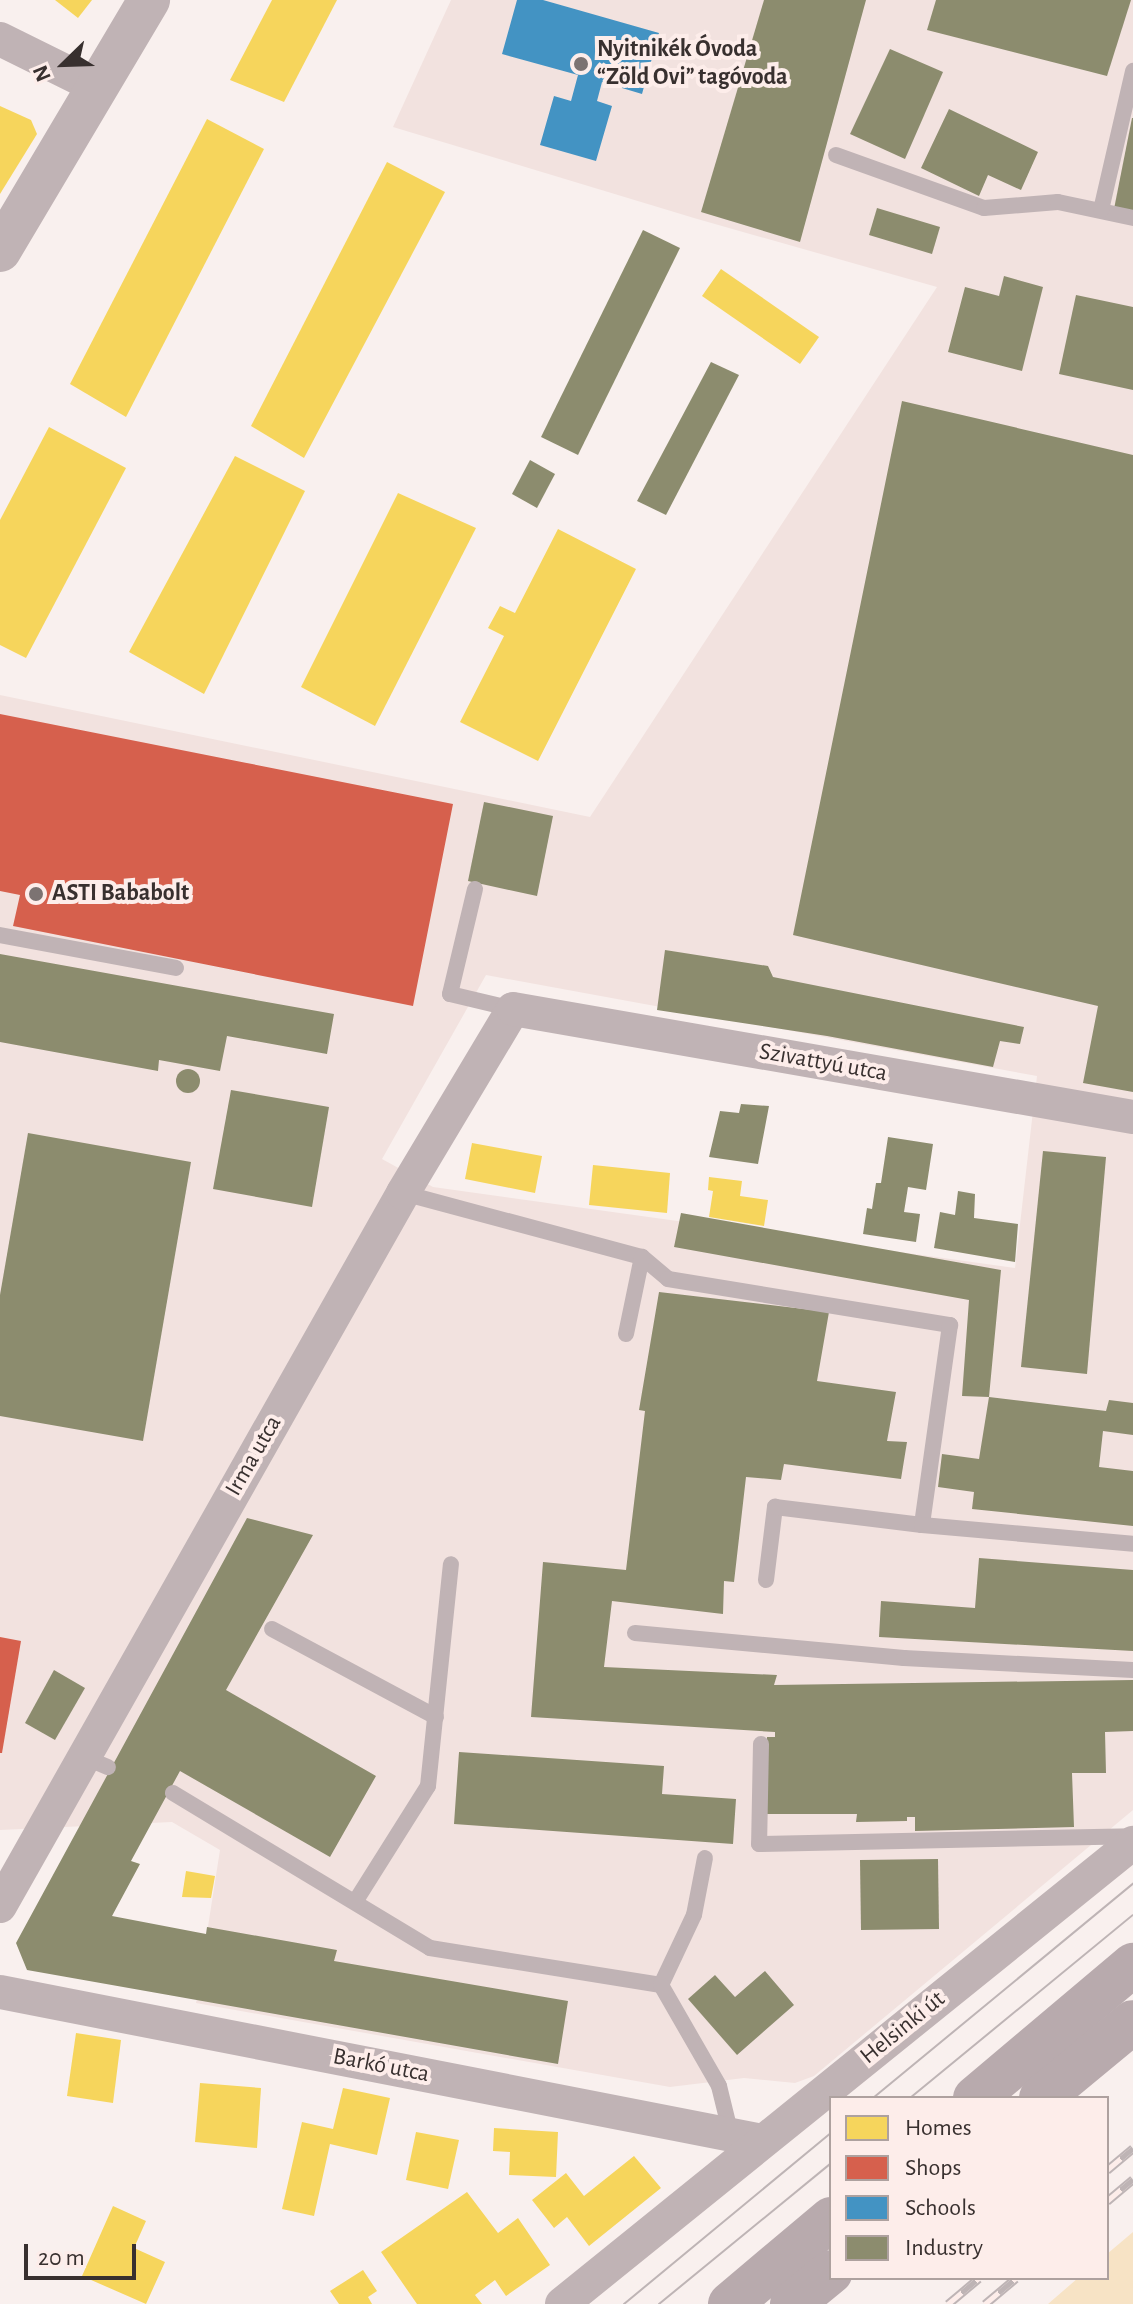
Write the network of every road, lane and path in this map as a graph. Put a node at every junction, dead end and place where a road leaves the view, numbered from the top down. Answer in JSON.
{"nodes":[{"id":1,"x":149,"y":0,"type":"edge"},
{"id":2,"x":0,"y":39,"type":"edge"},
{"id":3,"x":1133,"y":71,"type":"edge"},
{"id":4,"x":95,"y":86,"type":"junction"},
{"id":5,"x":836,"y":155,"type":"dead end"},
{"id":6,"x":1101,"y":210,"type":"junction"},
{"id":7,"x":1133,"y":218,"type":"edge"},
{"id":8,"x":0,"y":251,"type":"edge"},
{"id":9,"x":475,"y":889,"type":"dead end"},
{"id":10,"x":0,"y":935,"type":"edge"},
{"id":11,"x":176,"y":968,"type":"dead end"},
{"id":12,"x":513,"y":1009,"type":"junction"},
{"id":13,"x":1133,"y":1117,"type":"edge"},
{"id":14,"x":403,"y":1193,"type":"junction"},
{"id":15,"x":642,"y":1257,"type":"junction"},
{"id":16,"x":626,"y":1334,"type":"dead end"},
{"id":17,"x":922,"y":1525,"type":"junction"},
{"id":18,"x":1133,"y":1544,"type":"edge"},
{"id":19,"x":451,"y":1564,"type":"dead end"},
{"id":20,"x":766,"y":1580,"type":"dead end"},
{"id":21,"x":272,"y":1629,"type":"dead end"},
{"id":22,"x":635,"y":1633,"type":"dead end"},
{"id":23,"x":1133,"y":1670,"type":"edge"},
{"id":24,"x":436,"y":1717,"type":"junction"},
{"id":25,"x":761,"y":1744,"type":"dead end"},
{"id":26,"x":173,"y":1793,"type":"dead end"},
{"id":27,"x":1133,"y":1836,"type":"edge"},
{"id":28,"x":1133,"y":1843,"type":"edge"},
{"id":29,"x":705,"y":1858,"type":"dead end"},
{"id":30,"x":355,"y":1902,"type":"junction"},
{"id":31,"x":0,"y":1906,"type":"edge"},
{"id":32,"x":1133,"y":1965,"type":"edge"},
{"id":33,"x":661,"y":1985,"type":"junction"},
{"id":34,"x":0,"y":1992,"type":"edge"},
{"id":35,"x":1133,"y":2022,"type":"edge"},
{"id":36,"x":977,"y":2096,"type":"edge"},
{"id":37,"x":1043,"y":2096,"type":"edge"},
{"id":38,"x":747,"y":2138,"type":"junction"},
{"id":39,"x":829,"y":2221,"type":"edge"},
{"id":40,"x":829,"y":2274,"type":"edge"},
{"id":41,"x":562,"y":2304,"type":"edge"},
{"id":42,"x":730,"y":2304,"type":"edge"},
{"id":43,"x":792,"y":2304,"type":"edge"}],
"edges":[{"from":1,"to":4,"type":"street"},
{"from":2,"to":4,"type":"street"},
{"from":3,"to":6,"type":"lane"},
{"from":4,"to":8,"type":"street"},
{"from":5,"to":6,"type":"lane"},
{"from":6,"to":7,"type":"lane"},
{"from":9,"to":12,"type":"lane"},
{"from":10,"to":11,"type":"lane"},
{"from":12,"to":13,"type":"street","name":"Szivattyú utca"},
{"from":12,"to":14,"type":"street","name":"Irma utca"},
{"from":14,"to":15,"type":"lane"},
{"from":14,"to":31,"type":"street","name":"Irma utca"},
{"from":15,"to":16,"type":"lane"},
{"from":15,"to":17,"type":"lane"},
{"from":17,"to":18,"type":"lane"},
{"from":17,"to":20,"type":"lane"},
{"from":19,"to":24,"type":"lane"},
{"from":21,"to":24,"type":"lane"},
{"from":22,"to":23,"type":"lane"},
{"from":24,"to":30,"type":"lane"},
{"from":25,"to":27,"type":"lane"},
{"from":26,"to":30,"type":"lane"},
{"from":28,"to":38,"type":"street","name":"Helsinki út"},
{"from":29,"to":33,"type":"lane"},
{"from":30,"to":33,"type":"lane"},
{"from":32,"to":36,"type":"main road"},
{"from":33,"to":38,"type":"lane"},
{"from":34,"to":38,"type":"street","name":"Barkó utca"},
{"from":35,"to":37,"type":"main road"},
{"from":38,"to":41,"type":"street","name":"Helsinki út"},
{"from":39,"to":42,"type":"main road"},
{"from":40,"to":43,"type":"main road"}]}
